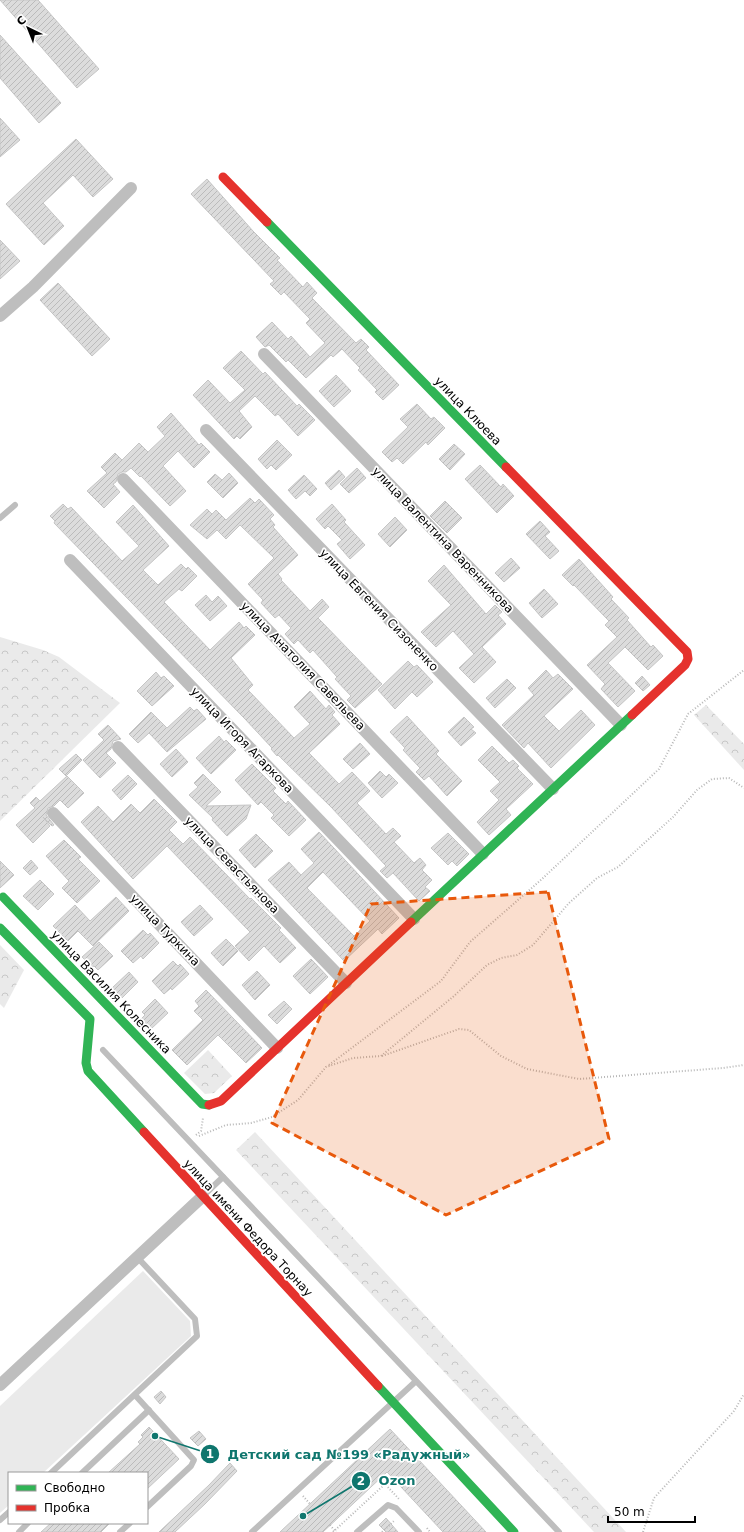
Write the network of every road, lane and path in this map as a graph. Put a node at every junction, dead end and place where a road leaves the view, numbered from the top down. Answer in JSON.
{"nodes":[{"id":1,"x":223,"y":177,"type":"dead end"},
{"id":2,"x":131,"y":188,"type":"dead end"},
{"id":3,"x":0,"y":316,"type":"edge"},
{"id":4,"x":264,"y":354,"type":"dead end"},
{"id":5,"x":206,"y":430,"type":"dead end"},
{"id":6,"x":123,"y":479,"type":"dead end"},
{"id":7,"x":15,"y":505,"type":"dead end"},
{"id":8,"x":0,"y":518,"type":"edge"},
{"id":9,"x":70,"y":560,"type":"dead end"},
{"id":10,"x":744,"y":670,"type":"edge"},
{"id":11,"x":621,"y":725,"type":"junction"},
{"id":12,"x":118,"y":747,"type":"dead end"},
{"id":13,"x":744,"y":788,"type":"edge"},
{"id":14,"x":553,"y":789,"type":"junction"},
{"id":15,"x":53,"y":813,"type":"dead end"},
{"id":16,"x":483,"y":854,"type":"junction"},
{"id":17,"x":1,"y":899,"type":"edge"},
{"id":18,"x":414,"y":919,"type":"junction"},
{"id":19,"x":0,"y":928,"type":"edge"},
{"id":20,"x":346,"y":984,"type":"junction"},
{"id":21,"x":277,"y":1048,"type":"junction"},
{"id":22,"x":103,"y":1050,"type":"dead end"},
{"id":23,"x":381,"y":1056,"type":"junction"},
{"id":24,"x":744,"y":1065,"type":"edge"},
{"id":25,"x":326,"y":1067,"type":"junction"},
{"id":26,"x":203,"y":1104,"type":"junction"},
{"id":27,"x":199,"y":1136,"type":"dead end"},
{"id":28,"x":189,"y":1142,"type":"junction"},
{"id":29,"x":223,"y":1177,"type":"junction"},
{"id":30,"x":203,"y":1196,"type":"junction"},
{"id":31,"x":137,"y":1257,"type":"junction"},
{"id":32,"x":415,"y":1382,"type":"junction"},
{"id":33,"x":0,"y":1385,"type":"edge"},
{"id":34,"x":135,"y":1394,"type":"junction"},
{"id":35,"x":744,"y":1394,"type":"edge"},
{"id":36,"x":393,"y":1402,"type":"junction"},
{"id":37,"x":149,"y":1410,"type":"junction"},
{"id":38,"x":52,"y":1472,"type":"edge"},
{"id":39,"x":83,"y":1472,"type":"edge"},
{"id":40,"x":303,"y":1496,"type":"dead end"},
{"id":41,"x":310,"y":1504,"type":"dead end"},
{"id":42,"x":148,"y":1506,"type":"edge"},
{"id":43,"x":8,"y":1513,"type":"edge"},
{"id":44,"x":402,"y":1514,"type":"junction"},
{"id":45,"x":0,"y":1520,"type":"edge"},
{"id":46,"x":27,"y":1524,"type":"edge"},
{"id":47,"x":129,"y":1524,"type":"edge"},
{"id":48,"x":330,"y":1525,"type":"dead end"},
{"id":49,"x":19,"y":1532,"type":"edge"},
{"id":50,"x":120,"y":1532,"type":"edge"},
{"id":51,"x":252,"y":1532,"type":"edge"},
{"id":52,"x":336,"y":1532,"type":"edge"},
{"id":53,"x":357,"y":1532,"type":"edge"},
{"id":54,"x":382,"y":1532,"type":"edge"},
{"id":55,"x":419,"y":1532,"type":"edge"},
{"id":56,"x":514,"y":1532,"type":"edge"},
{"id":57,"x":559,"y":1532,"type":"edge"},
{"id":58,"x":643,"y":1532,"type":"edge"}],
"edges":[{"from":1,"to":11,"type":"street","name":"улица Клюева"},
{"from":2,"to":3,"type":"street"},
{"from":4,"to":11,"type":"street","name":"улица Валентина Варенникова"},
{"from":5,"to":14,"type":"street","name":"улица Евгения Сизоненко"},
{"from":6,"to":16,"type":"street","name":"улица Анатолия Савельева"},
{"from":7,"to":8,"type":"lane"},
{"from":9,"to":18,"type":"street","name":"улица Игоря Агаркова"},
{"from":10,"to":25,"type":"path"},
{"from":11,"to":14,"type":"street"},
{"from":12,"to":20,"type":"street","name":"улица Севастьянова"},
{"from":13,"to":23,"type":"path"},
{"from":14,"to":16,"type":"street"},
{"from":15,"to":21,"type":"street","name":"улица Туркина"},
{"from":16,"to":18,"type":"street"},
{"from":17,"to":26,"type":"street","name":"улица Василия Колесника"},
{"from":18,"to":20,"type":"street"},
{"from":19,"to":30,"type":"street","name":"улица имени Федора Торнау"},
{"from":20,"to":21,"type":"street"},
{"from":21,"to":26,"type":"street"},
{"from":22,"to":28,"type":"lane"},
{"from":23,"to":24,"type":"path"},
{"from":23,"to":25,"type":"path"},
{"from":25,"to":27,"type":"path"},
{"from":26,"to":28,"type":"path"},
{"from":28,"to":29,"type":"lane"},
{"from":29,"to":30,"type":"lane"},
{"from":29,"to":32,"type":"lane"},
{"from":30,"to":31,"type":"street"},
{"from":30,"to":36,"type":"street","name":"улица имени Федора Торнау"},
{"from":31,"to":33,"type":"street"},
{"from":31,"to":34,"type":"lane"},
{"from":32,"to":36,"type":"lane"},
{"from":32,"to":57,"type":"lane"},
{"from":34,"to":37,"type":"lane"},
{"from":34,"to":38,"type":"lane"},
{"from":35,"to":58,"type":"path"},
{"from":36,"to":51,"type":"lane"},
{"from":36,"to":56,"type":"street","name":"улица имени Федора Торнау"},
{"from":37,"to":39,"type":"lane"},
{"from":37,"to":42,"type":"lane"},
{"from":40,"to":41,"type":"path"},
{"from":43,"to":45,"type":"lane"},
{"from":44,"to":53,"type":"lane"},
{"from":44,"to":54,"type":"path"},
{"from":44,"to":55,"type":"lane"},
{"from":46,"to":49,"type":"lane"},
{"from":47,"to":50,"type":"lane"},
{"from":48,"to":52,"type":"path"}]}
